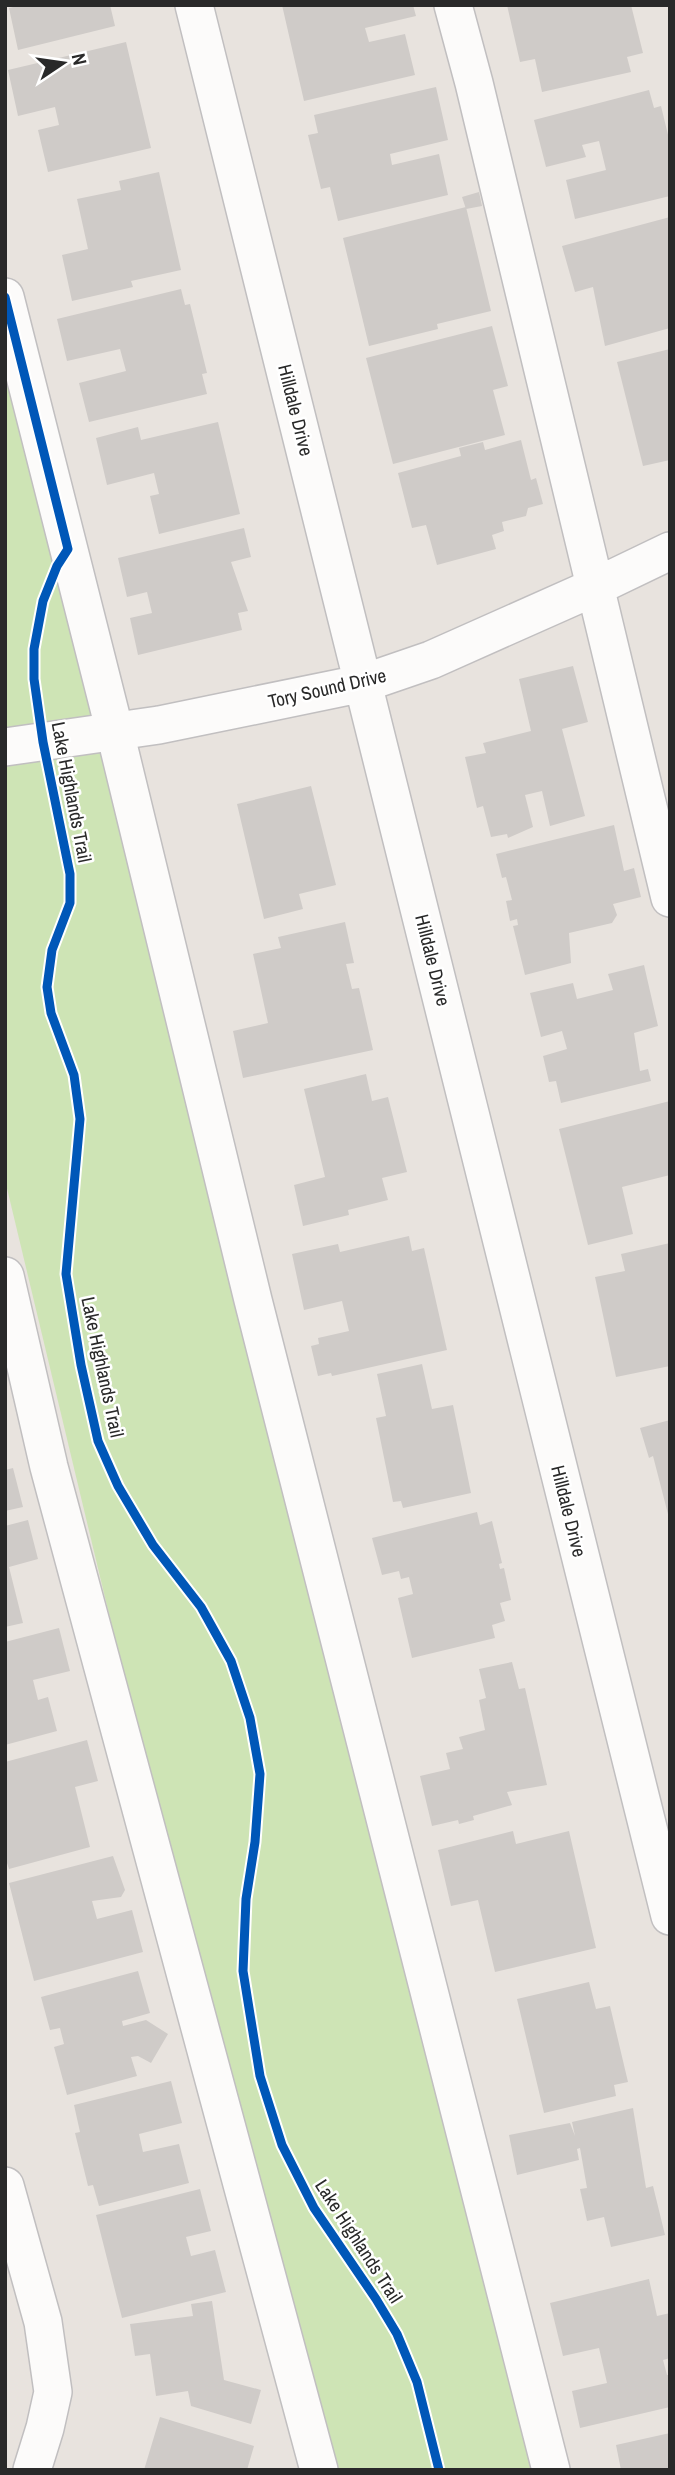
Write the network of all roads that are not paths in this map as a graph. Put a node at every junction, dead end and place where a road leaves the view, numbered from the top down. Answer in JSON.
{"nodes":[{"id":1,"x":194,"y":5,"type":"edge"},
{"id":2,"x":453,"y":5,"type":"edge"},
{"id":3,"x":5,"y":297,"type":"edge"},
{"id":4,"x":670,"y":551,"type":"edge"},
{"id":5,"x":595,"y":587,"type":"junction"},
{"id":6,"x":364,"y":683,"type":"junction"},
{"id":7,"x":116,"y":732,"type":"junction"},
{"id":8,"x":5,"y":747,"type":"edge"},
{"id":9,"x":670,"y":898,"type":"edge"},
{"id":10,"x":5,"y":1276,"type":"edge"},
{"id":11,"x":670,"y":1916,"type":"edge"},
{"id":12,"x":5,"y":2186,"type":"edge"},
{"id":13,"x":32,"y":2470,"type":"edge"},
{"id":14,"x":319,"y":2470,"type":"edge"},
{"id":15,"x":551,"y":2470,"type":"edge"}],
"edges":[{"from":1,"to":6,"type":"street","name":"Hilldale Drive"},
{"from":2,"to":5,"type":"street"},
{"from":3,"to":7,"type":"street"},
{"from":4,"to":5,"type":"street","name":"Tory Sound Drive"},
{"from":5,"to":6,"type":"street","name":"Tory Sound Drive"},
{"from":5,"to":9,"type":"street"},
{"from":6,"to":7,"type":"street","name":"Tory Sound Drive"},
{"from":6,"to":11,"type":"street","name":"Hilldale Drive"},
{"from":7,"to":8,"type":"street","name":"Tory Sound Drive"},
{"from":7,"to":15,"type":"street"},
{"from":10,"to":14,"type":"street"},
{"from":12,"to":13,"type":"street"}]}
